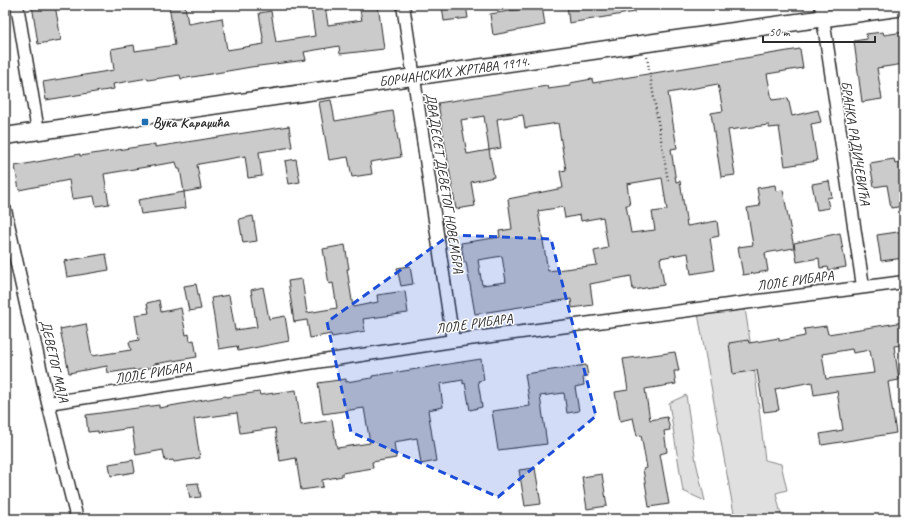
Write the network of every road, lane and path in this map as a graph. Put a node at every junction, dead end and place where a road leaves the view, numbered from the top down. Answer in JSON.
{"nodes":[{"id":1,"x":17,"y":5,"type":"edge"},
{"id":2,"x":403,"y":5,"type":"edge"},
{"id":3,"x":904,"y":8,"type":"edge"},
{"id":4,"x":822,"y":12,"type":"edge"},
{"id":5,"x":645,"y":43,"type":"junction"},
{"id":6,"x":413,"y":77,"type":"junction"},
{"id":7,"x":38,"y":131,"type":"junction"},
{"id":8,"x":5,"y":136,"type":"edge"},
{"id":9,"x":668,"y":181,"type":"dead end"},
{"id":10,"x":5,"y":210,"type":"edge"},
{"id":11,"x":904,"y":282,"type":"edge"},
{"id":12,"x":863,"y":286,"type":"junction"},
{"id":13,"x":453,"y":341,"type":"junction"},
{"id":14,"x":48,"y":403,"type":"junction"},
{"id":15,"x":77,"y":519,"type":"edge"}],
"edges":[{"from":1,"to":7,"type":"street"},
{"from":2,"to":6,"type":"street","name":"ДВАДЕСЕТ ДЕВЕТОГ НОВЕМБРА"},
{"from":3,"to":4,"type":"street","name":"БОРЧАНСКИХ ЖРТАВА 1914."},
{"from":4,"to":5,"type":"street","name":"БОРЧАНСКИХ ЖРТАВА 1914."},
{"from":4,"to":12,"type":"street","name":"БРАНКА РАДИЧЕВИЋА"},
{"from":5,"to":6,"type":"street","name":"БОРЧАНСКИХ ЖРТАВА 1914."},
{"from":5,"to":9,"type":"path"},
{"from":6,"to":7,"type":"street","name":"БОРЧАНСКИХ ЖРТАВА 1914."},
{"from":6,"to":13,"type":"street","name":"ДВАДЕСЕТ ДЕВЕТОГ НОВЕМБРА"},
{"from":7,"to":8,"type":"street","name":"БОРЧАНСКИХ ЖРТАВА 1914."},
{"from":10,"to":14,"type":"street","name":"ДЕВЕТОГ МАЈА"},
{"from":11,"to":12,"type":"street","name":"ЛОЛЕ РИБАРА"},
{"from":12,"to":13,"type":"street","name":"ЛОЛЕ РИБАРА"},
{"from":13,"to":14,"type":"street","name":"ЛОЛЕ РИБАРА"},
{"from":14,"to":15,"type":"street","name":"ДЕВЕТОГ МАЈА"}]}
